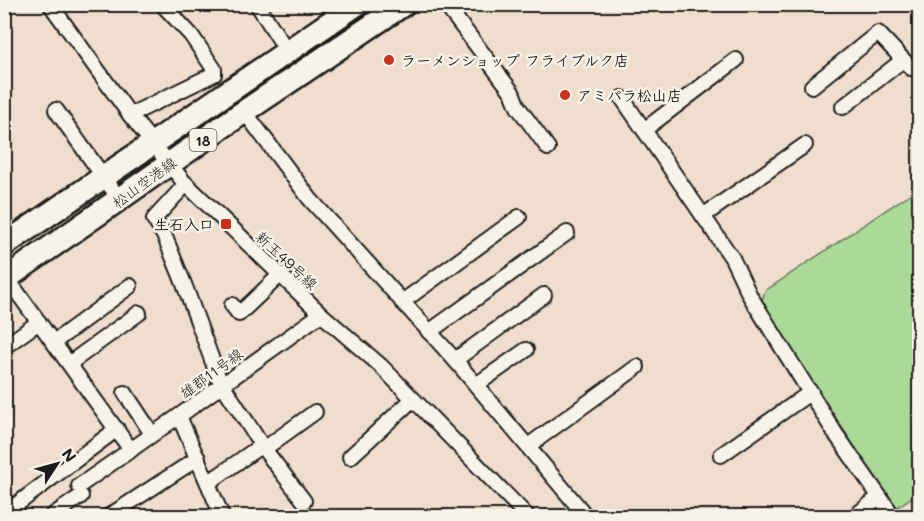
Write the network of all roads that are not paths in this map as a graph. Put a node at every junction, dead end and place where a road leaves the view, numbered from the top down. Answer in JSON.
{"nodes":[{"id":1,"x":50,"y":4,"type":"edge"},
{"id":2,"x":162,"y":4,"type":"edge"},
{"id":3,"x":257,"y":4,"type":"edge"},
{"id":4,"x":357,"y":4,"type":"edge"},
{"id":5,"x":404,"y":4,"type":"edge"},
{"id":6,"x":445,"y":4,"type":"edge"},
{"id":7,"x":288,"y":51,"type":"junction"},
{"id":8,"x":736,"y":60,"type":"dead end"},
{"id":9,"x":903,"y":60,"type":"junction"},
{"id":10,"x":920,"y":69,"type":"edge"},
{"id":11,"x":204,"y":80,"type":"junction"},
{"id":12,"x":812,"y":86,"type":"dead end"},
{"id":13,"x":622,"y":98,"type":"dead end"},
{"id":14,"x":218,"y":99,"type":"junction"},
{"id":15,"x":843,"y":107,"type":"dead end"},
{"id":16,"x":56,"y":110,"type":"dead end"},
{"id":17,"x":244,"y":111,"type":"junction"},
{"id":18,"x":130,"y":115,"type":"junction"},
{"id":19,"x":644,"y":130,"type":"junction"},
{"id":20,"x":152,"y":144,"type":"junction"},
{"id":21,"x":805,"y":145,"type":"dead end"},
{"id":22,"x":548,"y":148,"type":"dead end"},
{"id":23,"x":169,"y":164,"type":"junction"},
{"id":24,"x":104,"y":177,"type":"junction"},
{"id":25,"x":186,"y":184,"type":"junction"},
{"id":26,"x":120,"y":200,"type":"junction"},
{"id":27,"x":703,"y":216,"type":"junction"},
{"id":28,"x":519,"y":218,"type":"dead end"},
{"id":29,"x":567,"y":233,"type":"dead end"},
{"id":30,"x":4,"y":245,"type":"edge"},
{"id":31,"x":280,"y":275,"type":"junction"},
{"id":32,"x":6,"y":278,"type":"edge"},
{"id":33,"x":130,"y":286,"type":"dead end"},
{"id":34,"x":544,"y":295,"type":"dead end"},
{"id":35,"x":402,"y":302,"type":"junction"},
{"id":36,"x":231,"y":305,"type":"dead end"},
{"id":37,"x":139,"y":313,"type":"dead end"},
{"id":38,"x":321,"y":314,"type":"junction"},
{"id":39,"x":39,"y":322,"type":"junction"},
{"id":40,"x":429,"y":332,"type":"junction"},
{"id":41,"x":54,"y":342,"type":"junction"},
{"id":42,"x":4,"y":347,"type":"edge"},
{"id":43,"x":526,"y":350,"type":"dead end"},
{"id":44,"x":454,"y":360,"type":"junction"},
{"id":45,"x":70,"y":363,"type":"junction"},
{"id":46,"x":637,"y":367,"type":"dead end"},
{"id":47,"x":476,"y":385,"type":"junction"},
{"id":48,"x":223,"y":386,"type":"junction"},
{"id":49,"x":811,"y":392,"type":"junction"},
{"id":50,"x":125,"y":393,"type":"dead end"},
{"id":51,"x":412,"y":400,"type":"junction"},
{"id":52,"x":315,"y":412,"type":"dead end"},
{"id":53,"x":179,"y":416,"type":"junction"},
{"id":54,"x":117,"y":429,"type":"junction"},
{"id":55,"x":152,"y":434,"type":"junction"},
{"id":56,"x":528,"y":446,"type":"junction"},
{"id":57,"x":263,"y":447,"type":"junction"},
{"id":58,"x":131,"y":450,"type":"junction"},
{"id":59,"x":721,"y":455,"type":"dead end"},
{"id":60,"x":350,"y":457,"type":"dead end"},
{"id":61,"x":198,"y":458,"type":"junction"},
{"id":62,"x":208,"y":483,"type":"junction"},
{"id":63,"x":77,"y":495,"type":"junction"},
{"id":64,"x":879,"y":497,"type":"junction"},
{"id":65,"x":304,"y":501,"type":"dead end"},
{"id":66,"x":4,"y":514,"type":"edge"},
{"id":67,"x":217,"y":514,"type":"edge"},
{"id":68,"x":79,"y":515,"type":"edge"},
{"id":69,"x":52,"y":516,"type":"edge"},
{"id":70,"x":109,"y":516,"type":"edge"},
{"id":71,"x":527,"y":516,"type":"edge"},
{"id":72,"x":586,"y":516,"type":"edge"},
{"id":73,"x":855,"y":516,"type":"edge"},
{"id":74,"x":893,"y":516,"type":"edge"}],
"edges":[{"from":1,"to":18,"type":"street","name":"新玉49号線"},
{"from":2,"to":11,"type":"street"},
{"from":3,"to":7,"type":"street"},
{"from":4,"to":7,"type":"main road","name":"松山空港線","number":"18"},
{"from":5,"to":17,"type":"main road","name":"松山空港線","number":"18"},
{"from":6,"to":22,"type":"street"},
{"from":7,"to":14,"type":"main road","name":"松山空港線","number":"18"},
{"from":8,"to":19,"type":"street"},
{"from":9,"to":10,"type":"street"},
{"from":9,"to":12,"type":"street"},
{"from":9,"to":15,"type":"street"},
{"from":11,"to":14,"type":"street"},
{"from":11,"to":18,"type":"street"},
{"from":13,"to":19,"type":"street"},
{"from":14,"to":20,"type":"main road","name":"松山空港線","number":"18"},
{"from":16,"to":24,"type":"street"},
{"from":17,"to":23,"type":"main road","name":"松山空港線","number":"18"},
{"from":17,"to":35,"type":"street"},
{"from":18,"to":20,"type":"street","name":"新玉49号線"},
{"from":19,"to":27,"type":"street"},
{"from":20,"to":23,"type":"street","name":"新玉49号線"},
{"from":20,"to":24,"type":"main road","name":"松山空港線","number":"18"},
{"from":21,"to":27,"type":"street"},
{"from":23,"to":25,"type":"street","name":"新玉49号線"},
{"from":23,"to":26,"type":"main road","name":"松山空港線","number":"18"},
{"from":24,"to":26,"type":"street"},
{"from":24,"to":30,"type":"main road","name":"松山空港線","number":"18"},
{"from":25,"to":31,"type":"street","name":"新玉49号線"},
{"from":25,"to":48,"type":"street"},
{"from":26,"to":32,"type":"main road","name":"松山空港線","number":"18"},
{"from":27,"to":49,"type":"street"},
{"from":28,"to":35,"type":"street"},
{"from":29,"to":40,"type":"street"},
{"from":31,"to":36,"type":"street"},
{"from":31,"to":38,"type":"street","name":"新玉49号線"},
{"from":32,"to":39,"type":"street"},
{"from":33,"to":41,"type":"street"},
{"from":34,"to":44,"type":"street"},
{"from":35,"to":40,"type":"street"},
{"from":37,"to":45,"type":"street"},
{"from":38,"to":48,"type":"street","name":"雄郡11号線"},
{"from":38,"to":51,"type":"street","name":"新玉49号線"},
{"from":39,"to":41,"type":"street"},
{"from":39,"to":42,"type":"street"},
{"from":40,"to":44,"type":"street"},
{"from":41,"to":45,"type":"street"},
{"from":43,"to":47,"type":"street"},
{"from":44,"to":47,"type":"street"},
{"from":45,"to":54,"type":"street"},
{"from":46,"to":56,"type":"street"},
{"from":47,"to":56,"type":"street"},
{"from":48,"to":53,"type":"street","name":"雄郡11号線"},
{"from":48,"to":57,"type":"street"},
{"from":49,"to":59,"type":"street"},
{"from":49,"to":64,"type":"street"},
{"from":50,"to":55,"type":"street"},
{"from":51,"to":60,"type":"street"},
{"from":51,"to":71,"type":"street","name":"新玉49号線"},
{"from":52,"to":57,"type":"street"},
{"from":53,"to":55,"type":"street"},
{"from":53,"to":61,"type":"street","name":"雄郡11号線"},
{"from":54,"to":58,"type":"street"},
{"from":54,"to":66,"type":"street"},
{"from":55,"to":58,"type":"street"},
{"from":56,"to":72,"type":"street"},
{"from":57,"to":62,"type":"street"},
{"from":57,"to":65,"type":"street"},
{"from":58,"to":63,"type":"street"},
{"from":61,"to":62,"type":"street","name":"雄郡11号線"},
{"from":61,"to":70,"type":"street"},
{"from":62,"to":67,"type":"street","name":"雄郡11号線"},
{"from":63,"to":68,"type":"street"},
{"from":63,"to":69,"type":"street"},
{"from":64,"to":73,"type":"street"},
{"from":64,"to":74,"type":"street"}]}
